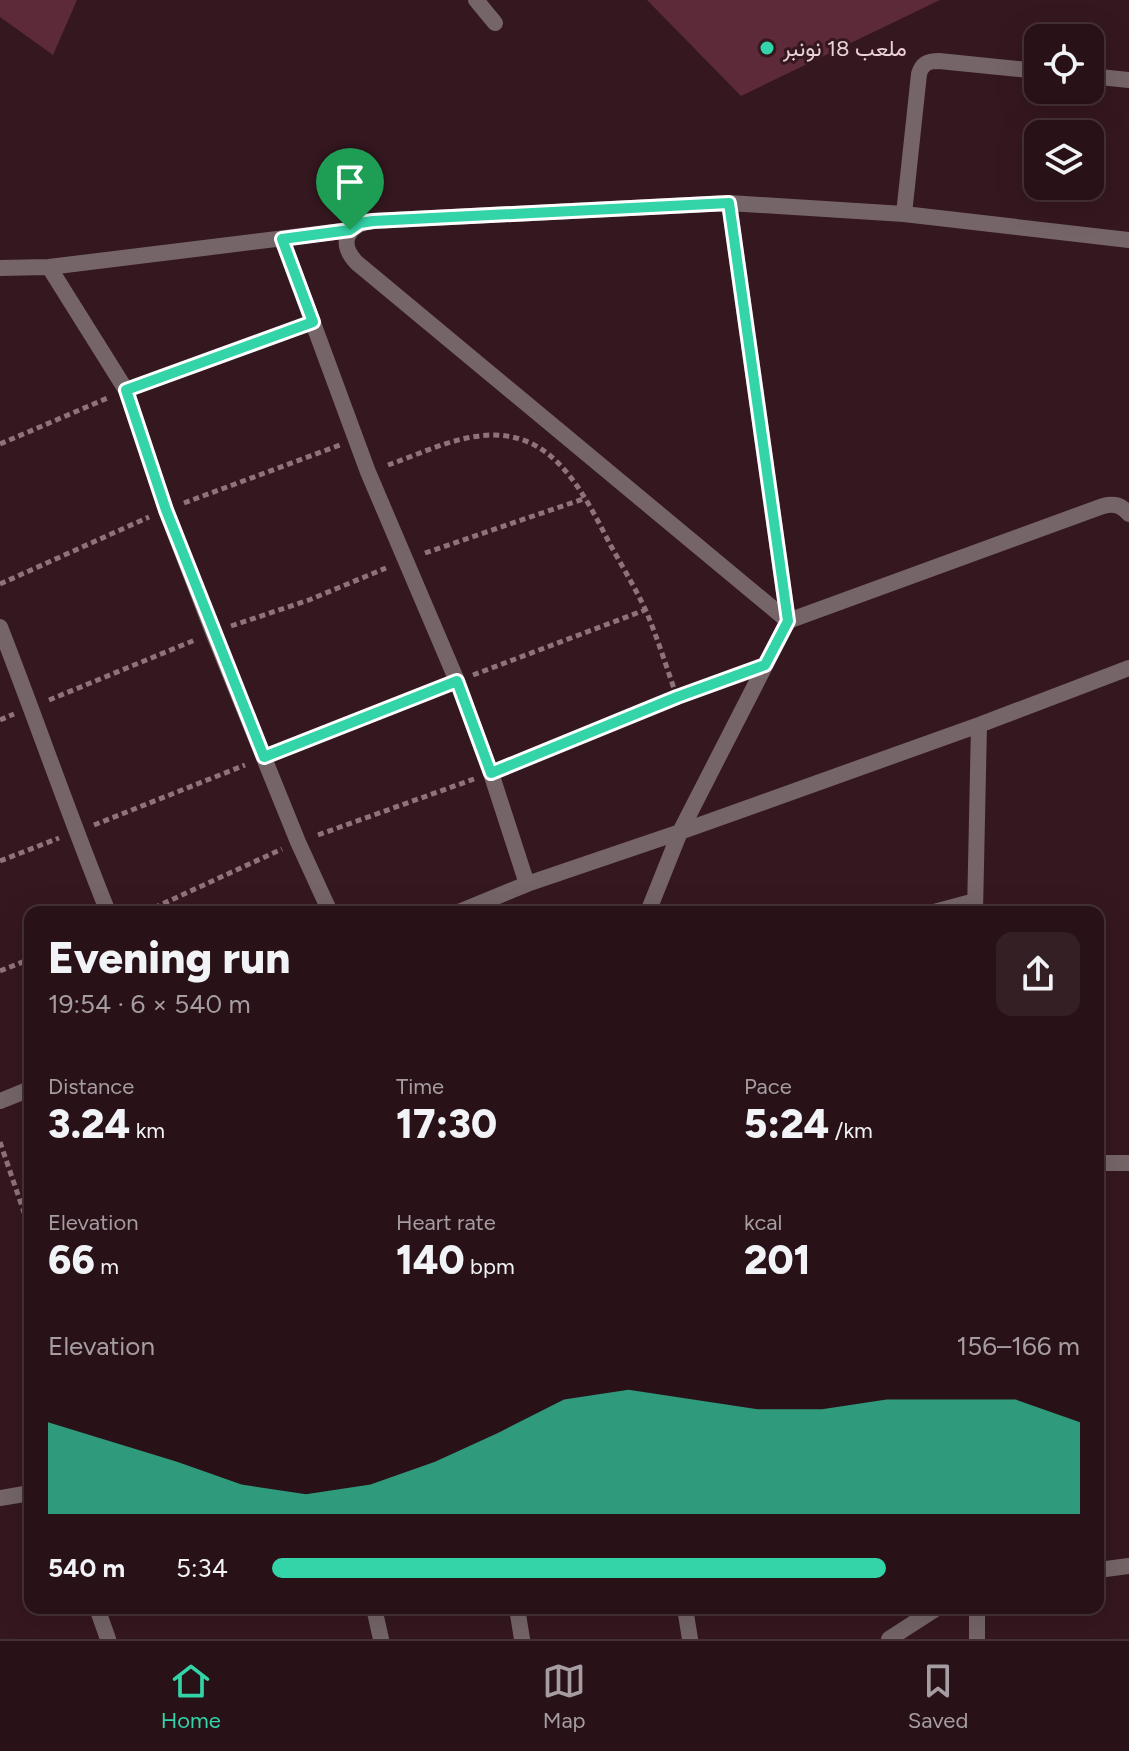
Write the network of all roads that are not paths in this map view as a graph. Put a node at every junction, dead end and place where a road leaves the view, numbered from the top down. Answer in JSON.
{"nodes":[{"id":1,"x":476,"y":0,"type":"edge"},
{"id":2,"x":495,"y":23,"type":"dead end"},
{"id":3,"x":1024,"y":70,"type":"edge"},
{"id":4,"x":1104,"y":77,"type":"edge"},
{"id":5,"x":1129,"y":80,"type":"edge"},
{"id":6,"x":729,"y":203,"type":"junction"},
{"id":7,"x":904,"y":214,"type":"junction"},
{"id":8,"x":350,"y":230,"type":"junction"},
{"id":9,"x":282,"y":239,"type":"junction"},
{"id":10,"x":1129,"y":240,"type":"edge"},
{"id":11,"x":49,"y":267,"type":"junction"},
{"id":12,"x":0,"y":268,"type":"edge"},
{"id":13,"x":1129,"y":514,"type":"edge"},
{"id":14,"x":788,"y":621,"type":"junction"},
{"id":15,"x":0,"y":627,"type":"edge"},
{"id":16,"x":1129,"y":668,"type":"edge"},
{"id":17,"x":979,"y":725,"type":"junction"},
{"id":18,"x":680,"y":832,"type":"junction"},
{"id":19,"x":527,"y":884,"type":"junction"},
{"id":20,"x":106,"y":906,"type":"edge"},
{"id":21,"x":327,"y":906,"type":"edge"},
{"id":22,"x":474,"y":906,"type":"edge"},
{"id":23,"x":650,"y":906,"type":"edge"},
{"id":24,"x":975,"y":906,"type":"edge"},
{"id":25,"x":24,"y":1091,"type":"edge"},
{"id":26,"x":0,"y":1101,"type":"edge"},
{"id":27,"x":1104,"y":1163,"type":"edge"},
{"id":28,"x":1129,"y":1163,"type":"edge"},
{"id":29,"x":24,"y":1494,"type":"edge"},
{"id":30,"x":0,"y":1498,"type":"edge"},
{"id":31,"x":1129,"y":1566,"type":"edge"},
{"id":32,"x":1104,"y":1569,"type":"edge"},
{"id":33,"x":99,"y":1614,"type":"edge"},
{"id":34,"x":375,"y":1614,"type":"edge"},
{"id":35,"x":518,"y":1614,"type":"edge"},
{"id":36,"x":686,"y":1614,"type":"edge"},
{"id":37,"x":928,"y":1614,"type":"edge"},
{"id":38,"x":977,"y":1614,"type":"edge"},
{"id":39,"x":108,"y":1639,"type":"edge"},
{"id":40,"x":381,"y":1639,"type":"edge"},
{"id":41,"x":522,"y":1639,"type":"edge"},
{"id":42,"x":690,"y":1639,"type":"edge"},
{"id":43,"x":889,"y":1639,"type":"edge"},
{"id":44,"x":977,"y":1639,"type":"edge"}],
"edges":[{"from":1,"to":2,"type":"street"},
{"from":3,"to":7,"type":"street"},
{"from":4,"to":5,"type":"street"},
{"from":6,"to":7,"type":"street"},
{"from":6,"to":8,"type":"street"},
{"from":6,"to":14,"type":"street"},
{"from":7,"to":10,"type":"street"},
{"from":8,"to":9,"type":"street"},
{"from":8,"to":14,"type":"street"},
{"from":9,"to":11,"type":"street"},
{"from":9,"to":19,"type":"street"},
{"from":11,"to":12,"type":"street"},
{"from":11,"to":21,"type":"street"},
{"from":13,"to":14,"type":"street"},
{"from":14,"to":18,"type":"street"},
{"from":15,"to":20,"type":"street"},
{"from":16,"to":17,"type":"street"},
{"from":17,"to":18,"type":"street"},
{"from":17,"to":24,"type":"street"},
{"from":18,"to":19,"type":"street"},
{"from":18,"to":23,"type":"street"},
{"from":19,"to":22,"type":"street"},
{"from":25,"to":26,"type":"street"},
{"from":27,"to":28,"type":"street"},
{"from":29,"to":30,"type":"street"},
{"from":31,"to":32,"type":"street"},
{"from":33,"to":39,"type":"street"},
{"from":34,"to":40,"type":"street"},
{"from":35,"to":41,"type":"street"},
{"from":36,"to":42,"type":"street"},
{"from":37,"to":43,"type":"street"},
{"from":38,"to":44,"type":"street"}]}
